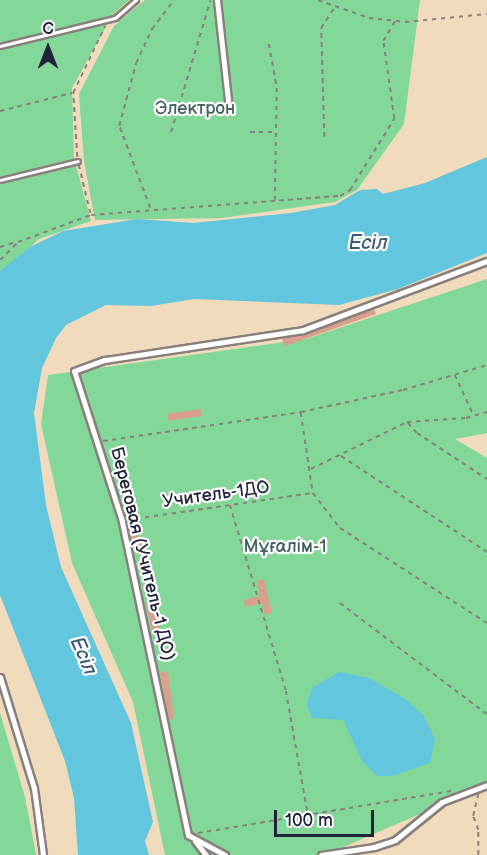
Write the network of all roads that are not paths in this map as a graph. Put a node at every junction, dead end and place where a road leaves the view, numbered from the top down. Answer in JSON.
{"nodes":[{"id":1,"x":136,"y":0,"type":"edge"},
{"id":2,"x":217,"y":0,"type":"edge"},
{"id":3,"x":0,"y":46,"type":"edge"},
{"id":4,"x":228,"y":100,"type":"dead end"},
{"id":5,"x":78,"y":161,"type":"road end"},
{"id":6,"x":0,"y":180,"type":"edge"},
{"id":7,"x":487,"y":261,"type":"edge"},
{"id":8,"x":0,"y":677,"type":"edge"},
{"id":9,"x":485,"y":785,"type":"edge"},
{"id":10,"x":190,"y":836,"type":"junction"},
{"id":11,"x":44,"y":855,"type":"edge"},
{"id":12,"x":206,"y":855,"type":"edge"},
{"id":13,"x":225,"y":855,"type":"edge"},
{"id":14,"x":321,"y":855,"type":"edge"}],
"edges":[{"from":1,"to":3,"type":"lane"},
{"from":2,"to":4,"type":"street"},
{"from":5,"to":6,"type":"lane"},
{"from":7,"to":10,"type":"street","name":"Береговая (Учитель-1 ДО)"},
{"from":8,"to":11,"type":"street"},
{"from":9,"to":14,"type":"street"},
{"from":10,"to":12,"type":"street"},
{"from":10,"to":13,"type":"street"}]}
